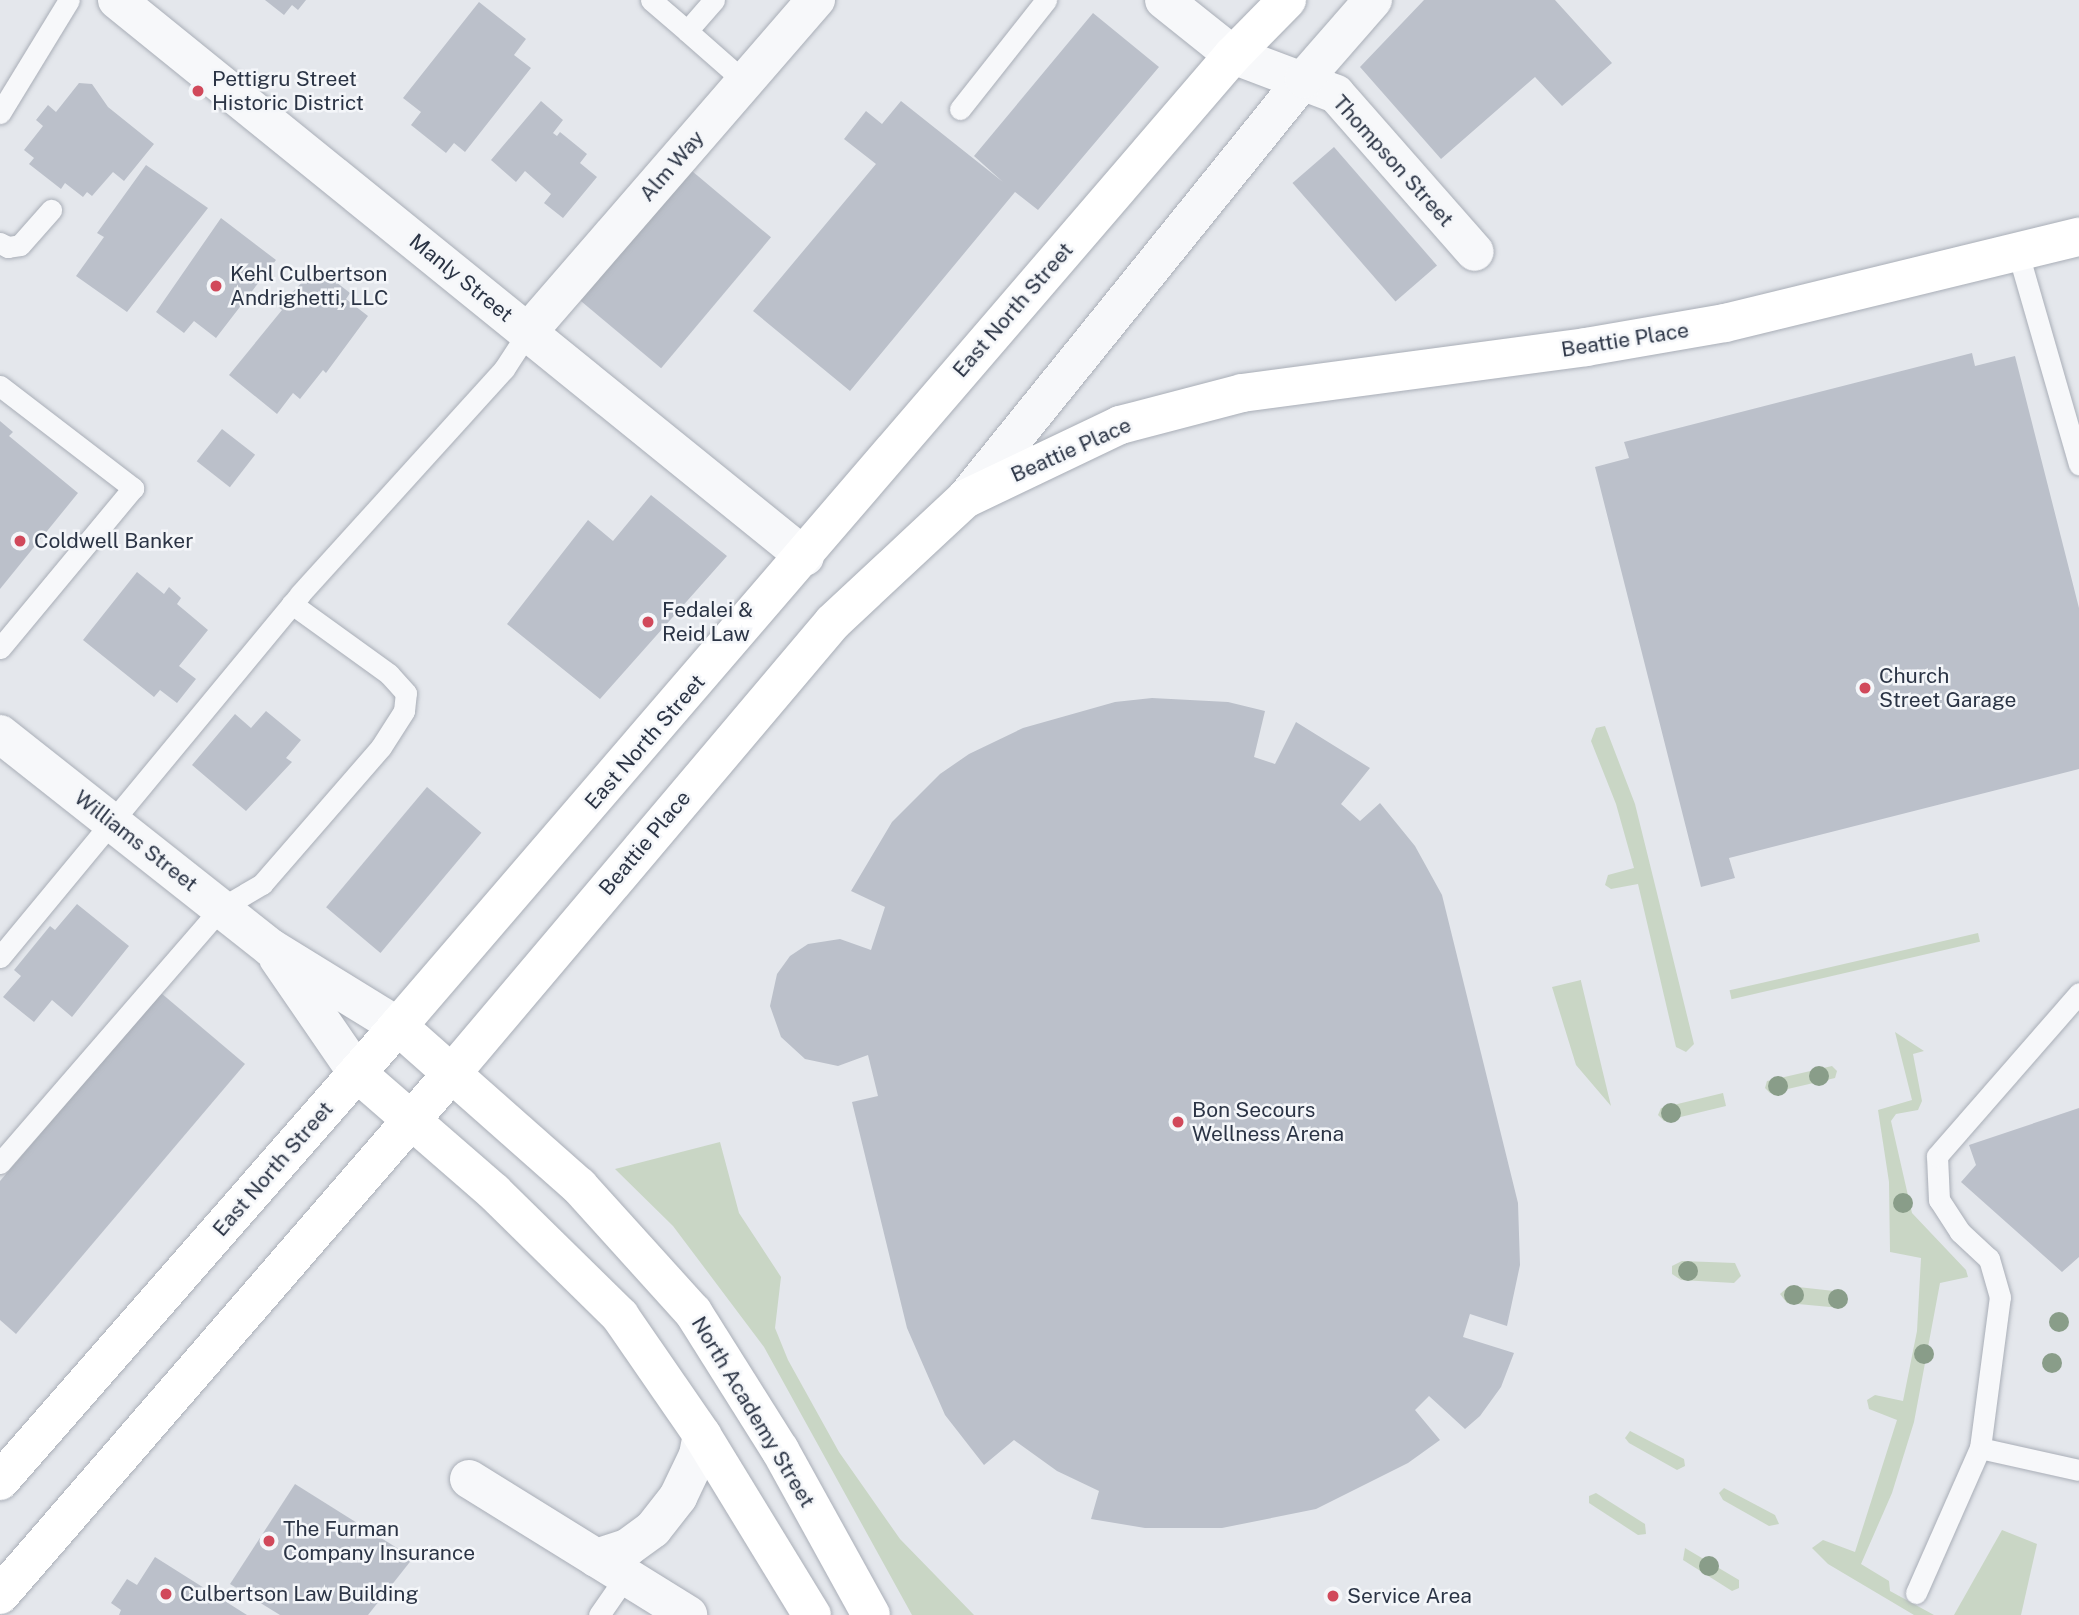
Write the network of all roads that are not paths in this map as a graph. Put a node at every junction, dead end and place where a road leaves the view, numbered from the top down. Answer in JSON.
{"nodes":[{"id":1,"x":69,"y":0,"type":"edge"},
{"id":2,"x":117,"y":0,"type":"edge"},
{"id":3,"x":651,"y":0,"type":"edge"},
{"id":4,"x":714,"y":0,"type":"edge"},
{"id":5,"x":816,"y":0,"type":"edge"},
{"id":6,"x":1046,"y":0,"type":"edge"},
{"id":7,"x":1164,"y":0,"type":"edge"},
{"id":8,"x":1287,"y":0,"type":"edge"},
{"id":9,"x":1373,"y":0,"type":"edge"},
{"id":10,"x":687,"y":31,"type":"junction"},
{"id":11,"x":1233,"y":55,"type":"junction"},
{"id":12,"x":1304,"y":79,"type":"junction"},
{"id":13,"x":745,"y":82,"type":"junction"},
{"id":14,"x":960,"y":109,"type":"dead end"},
{"id":15,"x":0,"y":113,"type":"edge"},
{"id":16,"x":51,"y":210,"type":"dead end"},
{"id":17,"x":2079,"y":237,"type":"edge"},
{"id":18,"x":0,"y":243,"type":"edge"},
{"id":19,"x":1475,"y":252,"type":"dead end"},
{"id":20,"x":2018,"y":253,"type":"junction"},
{"id":21,"x":528,"y":332,"type":"junction"},
{"id":22,"x":0,"y":386,"type":"edge"},
{"id":23,"x":2079,"y":464,"type":"edge"},
{"id":24,"x":965,"y":499,"type":"junction"},
{"id":25,"x":805,"y":556,"type":"junction"},
{"id":26,"x":292,"y":604,"type":"junction"},
{"id":27,"x":0,"y":648,"type":"edge"},
{"id":28,"x":0,"y":734,"type":"edge"},
{"id":29,"x":113,"y":823,"type":"junction"},
{"id":30,"x":221,"y":908,"type":"junction"},
{"id":31,"x":271,"y":948,"type":"junction"},
{"id":32,"x":0,"y":957,"type":"edge"},
{"id":33,"x":2079,"y":993,"type":"edge"},
{"id":34,"x":398,"y":1026,"type":"junction"},
{"id":35,"x":357,"y":1073,"type":"junction"},
{"id":36,"x":452,"y":1073,"type":"junction"},
{"id":37,"x":412,"y":1119,"type":"junction"},
{"id":38,"x":0,"y":1163,"type":"edge"},
{"id":39,"x":702,"y":1435,"type":"junction"},
{"id":40,"x":1980,"y":1448,"type":"junction"},
{"id":41,"x":2079,"y":1470,"type":"edge"},
{"id":42,"x":469,"y":1479,"type":"dead end"},
{"id":43,"x":0,"y":1481,"type":"edge"},
{"id":44,"x":611,"y":1567,"type":"junction"},
{"id":45,"x":1916,"y":1593,"type":"dead end"},
{"id":46,"x":0,"y":1595,"type":"edge"},
{"id":47,"x":599,"y":1615,"type":"edge"},
{"id":48,"x":688,"y":1615,"type":"edge"},
{"id":49,"x":812,"y":1615,"type":"edge"},
{"id":50,"x":871,"y":1615,"type":"edge"}],
"edges":[{"from":1,"to":15,"type":"lane"},
{"from":2,"to":21,"type":"street","name":"Manly Street"},
{"from":3,"to":10,"type":"lane"},
{"from":4,"to":10,"type":"lane"},
{"from":5,"to":13,"type":"street","name":"Alm Way"},
{"from":6,"to":14,"type":"lane"},
{"from":7,"to":11,"type":"street","name":"Thompson Street"},
{"from":8,"to":11,"type":"main road","name":"East North Street"},
{"from":9,"to":12,"type":"street"},
{"from":10,"to":13,"type":"lane"},
{"from":11,"to":12,"type":"street","name":"Thompson Street"},
{"from":11,"to":25,"type":"main road","name":"East North Street"},
{"from":12,"to":19,"type":"street","name":"Thompson Street"},
{"from":12,"to":24,"type":"street"},
{"from":13,"to":21,"type":"street","name":"Alm Way"},
{"from":16,"to":18,"type":"lane"},
{"from":17,"to":20,"type":"main road","name":"Beattie Place"},
{"from":20,"to":23,"type":"lane"},
{"from":20,"to":24,"type":"main road","name":"Beattie Place"},
{"from":21,"to":25,"type":"street","name":"Manly Street"},
{"from":21,"to":26,"type":"lane"},
{"from":22,"to":27,"type":"lane"},
{"from":24,"to":36,"type":"main road","name":"Beattie Place"},
{"from":25,"to":34,"type":"main road","name":"East North Street"},
{"from":26,"to":29,"type":"lane"},
{"from":26,"to":30,"type":"lane"},
{"from":28,"to":29,"type":"street","name":"Williams Street"},
{"from":29,"to":30,"type":"street","name":"Williams Street"},
{"from":29,"to":32,"type":"lane"},
{"from":30,"to":31,"type":"street","name":"Williams Street"},
{"from":30,"to":38,"type":"lane"},
{"from":31,"to":34,"type":"street","name":"Williams Street"},
{"from":31,"to":35,"type":"street","name":"Williams Street"},
{"from":33,"to":40,"type":"lane"},
{"from":34,"to":35,"type":"main road","name":"East North Street"},
{"from":34,"to":36,"type":"main road","name":"North Academy Street"},
{"from":35,"to":37,"type":"main road"},
{"from":35,"to":43,"type":"main road","name":"East North Street"},
{"from":36,"to":37,"type":"main road","name":"Beattie Place"},
{"from":36,"to":50,"type":"main road","name":"North Academy Street"},
{"from":37,"to":39,"type":"main road"},
{"from":37,"to":46,"type":"main road"},
{"from":39,"to":44,"type":"street"},
{"from":39,"to":49,"type":"main road"},
{"from":40,"to":41,"type":"lane"},
{"from":40,"to":45,"type":"lane"},
{"from":42,"to":44,"type":"street"},
{"from":44,"to":47,"type":"lane"},
{"from":44,"to":48,"type":"street"}]}
